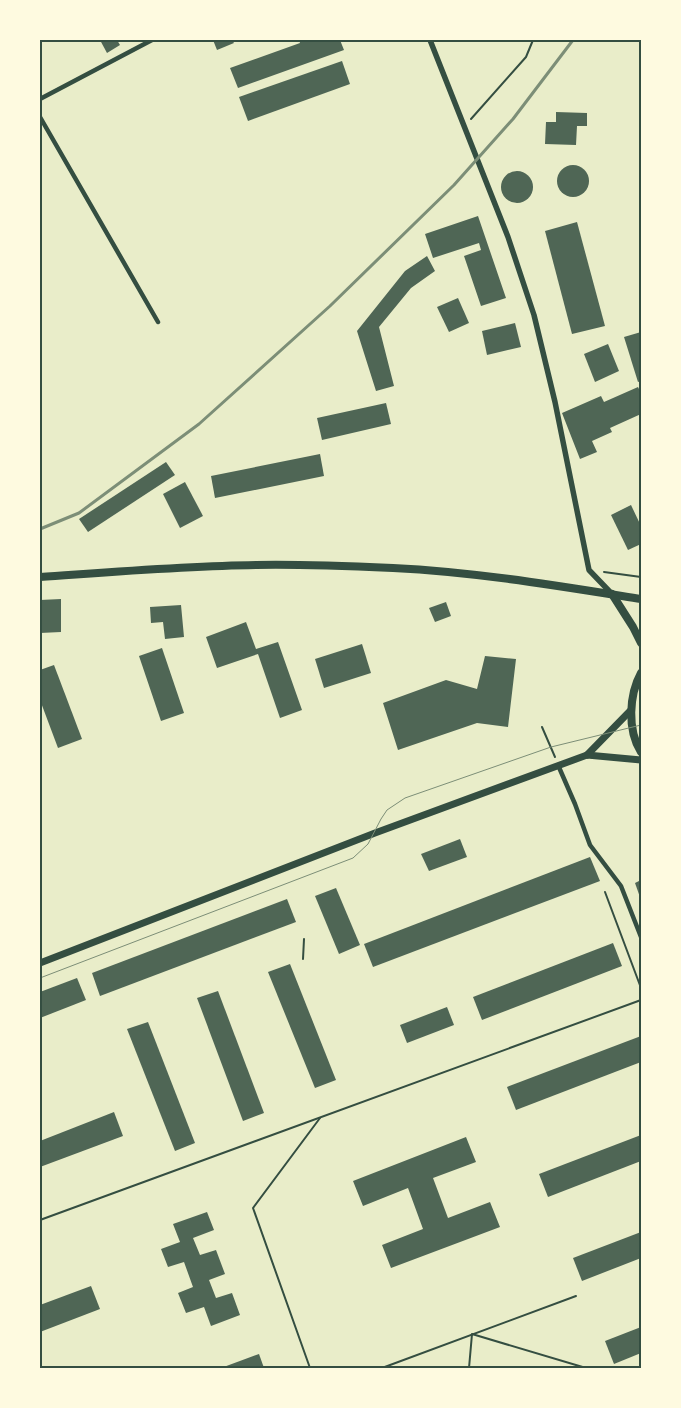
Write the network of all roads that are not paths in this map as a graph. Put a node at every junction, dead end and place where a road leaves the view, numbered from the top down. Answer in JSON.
{"nodes":[{"id":1,"x":152,"y":40,"type":"edge"},
{"id":2,"x":430,"y":40,"type":"edge"},
{"id":3,"x":40,"y":99,"type":"edge"},
{"id":4,"x":40,"y":117,"type":"edge"},
{"id":5,"x":158,"y":322,"type":"dead end"},
{"id":6,"x":40,"y":578,"type":"edge"},
{"id":7,"x":612,"y":594,"type":"junction"},
{"id":8,"x":641,"y":599,"type":"edge"},
{"id":9,"x":641,"y":643,"type":"edge"},
{"id":10,"x":641,"y":673,"type":"edge"},
{"id":11,"x":631,"y":710,"type":"junction"},
{"id":12,"x":641,"y":752,"type":"edge"},
{"id":13,"x":587,"y":755,"type":"junction"},
{"id":14,"x":641,"y":760,"type":"edge"},
{"id":15,"x":558,"y":765,"type":"junction"},
{"id":16,"x":641,"y":938,"type":"edge"},
{"id":17,"x":40,"y":963,"type":"edge"}],
"edges":[{"from":1,"to":3,"type":"street"},
{"from":2,"to":7,"type":"street"},
{"from":4,"to":5,"type":"street"},
{"from":6,"to":7,"type":"main road"},
{"from":7,"to":8,"type":"main road"},
{"from":7,"to":9,"type":"main road"},
{"from":10,"to":11,"type":"main road"},
{"from":11,"to":12,"type":"main road"},
{"from":11,"to":13,"type":"main road"},
{"from":13,"to":14,"type":"main road"},
{"from":13,"to":15,"type":"main road"},
{"from":15,"to":16,"type":"street"},
{"from":15,"to":17,"type":"main road"}]}
